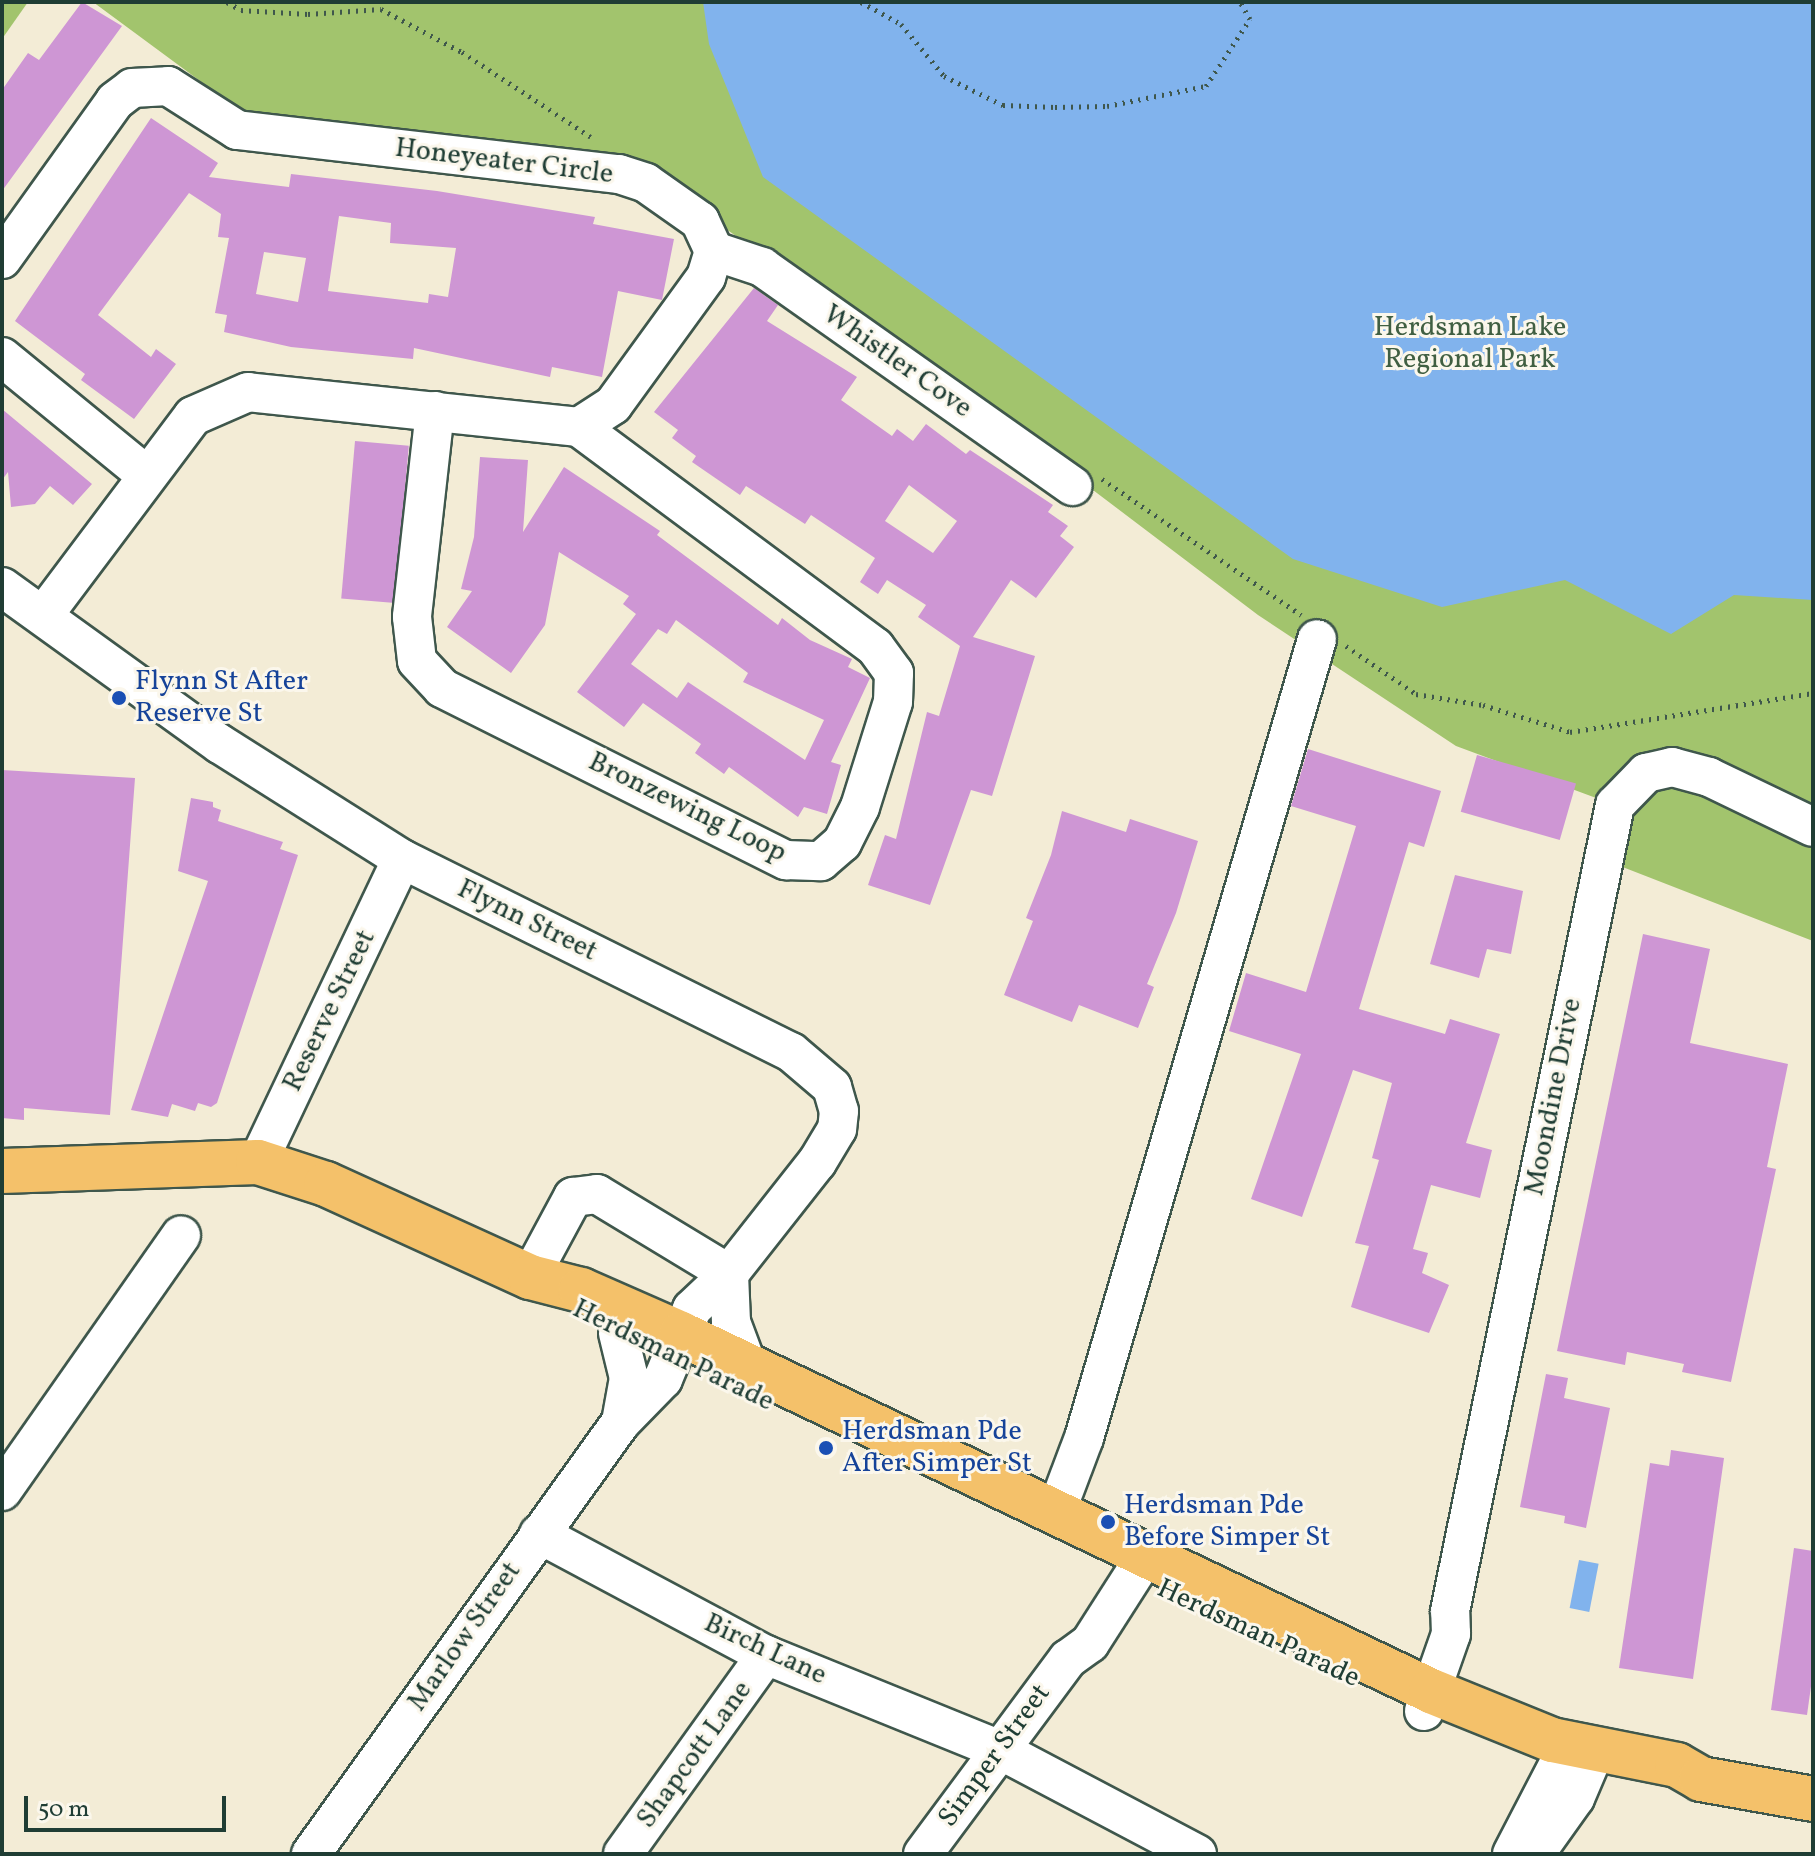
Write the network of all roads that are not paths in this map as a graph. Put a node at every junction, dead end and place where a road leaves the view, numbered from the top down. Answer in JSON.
{"nodes":[{"id":1,"x":714,"y":251,"type":"junction"},
{"id":2,"x":2,"y":259,"type":"edge"},
{"id":3,"x":2,"y":357,"type":"edge"},
{"id":4,"x":435,"y":411,"type":"junction"},
{"id":5,"x":579,"y":427,"type":"junction"},
{"id":6,"x":146,"y":475,"type":"junction"},
{"id":7,"x":1073,"y":486,"type":"dead end"},
{"id":8,"x":2,"y":563,"type":"edge"},
{"id":9,"x":2,"y":587,"type":"edge"},
{"id":10,"x":45,"y":613,"type":"junction"},
{"id":11,"x":1317,"y":639,"type":"dead end"},
{"id":12,"x":1813,"y":827,"type":"edge"},
{"id":13,"x":402,"y":859,"type":"junction"},
{"id":14,"x":258,"y":1162,"type":"junction"},
{"id":15,"x":2,"y":1171,"type":"edge"},
{"id":16,"x":181,"y":1235,"type":"dead end"},
{"id":17,"x":729,"y":1274,"type":"junction"},
{"id":18,"x":530,"y":1277,"type":"junction"},
{"id":19,"x":618,"y":1333,"type":"junction"},
{"id":20,"x":675,"y":1346,"type":"junction"},
{"id":21,"x":747,"y":1365,"type":"junction"},
{"id":22,"x":621,"y":1422,"type":"junction"},
{"id":23,"x":2,"y":1491,"type":"edge"},
{"id":24,"x":1056,"y":1512,"type":"junction"},
{"id":25,"x":539,"y":1534,"type":"junction"},
{"id":26,"x":1133,"y":1561,"type":"junction"},
{"id":27,"x":766,"y":1655,"type":"junction"},
{"id":28,"x":1414,"y":1695,"type":"junction"},
{"id":29,"x":998,"y":1749,"type":"junction"},
{"id":30,"x":1577,"y":1760,"type":"junction"},
{"id":31,"x":1813,"y":1799,"type":"edge"},
{"id":32,"x":311,"y":1854,"type":"edge"},
{"id":33,"x":623,"y":1854,"type":"edge"},
{"id":34,"x":923,"y":1854,"type":"edge"},
{"id":35,"x":1197,"y":1854,"type":"edge"},
{"id":36,"x":1512,"y":1854,"type":"edge"},
{"id":37,"x":1535,"y":1854,"type":"edge"}],
"edges":[{"from":1,"to":2,"type":"street","name":"Honeyeater Circle"},
{"from":1,"to":5,"type":"street"},
{"from":1,"to":7,"type":"street","name":"Whistler Cove"},
{"from":3,"to":6,"type":"street"},
{"from":4,"to":5,"type":"street"},
{"from":4,"to":5,"type":"street","name":"Bronzewing Loop"},
{"from":4,"to":6,"type":"street"},
{"from":6,"to":10,"type":"street"},
{"from":8,"to":10,"type":"street","name":"Flynn Street"},
{"from":9,"to":10,"type":"street","name":"Flynn Street"},
{"from":10,"to":13,"type":"street","name":"Flynn Street"},
{"from":11,"to":24,"type":"street"},
{"from":12,"to":28,"type":"street","name":"Moondine Drive"},
{"from":13,"to":14,"type":"street","name":"Reserve Street"},
{"from":13,"to":17,"type":"street","name":"Flynn Street"},
{"from":14,"to":15,"type":"main road","name":"Herdsman Parade"},
{"from":14,"to":18,"type":"main road","name":"Herdsman Parade"},
{"from":16,"to":23,"type":"street"},
{"from":17,"to":18,"type":"street"},
{"from":17,"to":20,"type":"street","name":"Flynn Street"},
{"from":17,"to":21,"type":"street"},
{"from":18,"to":19,"type":"main road","name":"Herdsman Parade"},
{"from":18,"to":20,"type":"main road","name":"Herdsman Parade"},
{"from":19,"to":20,"type":"main road","name":"Herdsman Parade"},
{"from":19,"to":22,"type":"street","name":"Marlow Street"},
{"from":20,"to":21,"type":"main road","name":"Herdsman Parade"},
{"from":20,"to":22,"type":"street","name":"Marlow Street"},
{"from":20,"to":26,"type":"main road","name":"Herdsman Parade"},
{"from":21,"to":24,"type":"main road","name":"Herdsman Parade"},
{"from":22,"to":25,"type":"street","name":"Marlow Street"},
{"from":24,"to":26,"type":"main road","name":"Herdsman Parade"},
{"from":25,"to":27,"type":"street","name":"Birch Lane"},
{"from":25,"to":32,"type":"street","name":"Marlow Street"},
{"from":26,"to":28,"type":"main road","name":"Herdsman Parade"},
{"from":26,"to":29,"type":"street","name":"Simper Street"},
{"from":27,"to":29,"type":"street","name":"Birch Lane"},
{"from":27,"to":33,"type":"street","name":"Shapcott Lane"},
{"from":28,"to":30,"type":"main road","name":"Herdsman Parade"},
{"from":29,"to":34,"type":"street","name":"Simper Street"},
{"from":29,"to":35,"type":"street","name":"Birch Lane"},
{"from":30,"to":31,"type":"main road","name":"Herdsman Parade"},
{"from":30,"to":36,"type":"street"},
{"from":30,"to":37,"type":"street"}]}
